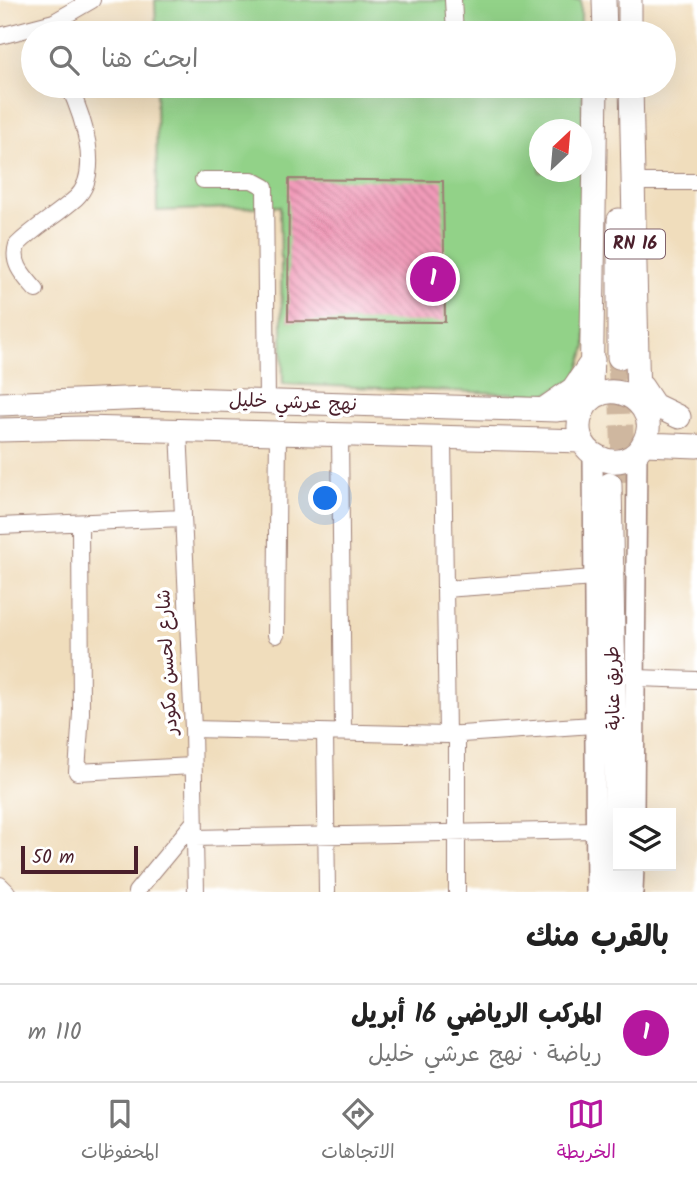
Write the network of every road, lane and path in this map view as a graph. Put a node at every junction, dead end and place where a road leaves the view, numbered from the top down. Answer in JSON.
{"nodes":[{"id":1,"x":92,"y":0,"type":"edge"},
{"id":2,"x":453,"y":0,"type":"edge"},
{"id":3,"x":597,"y":0,"type":"edge"},
{"id":4,"x":604,"y":0,"type":"edge"},
{"id":5,"x":615,"y":0,"type":"edge"},
{"id":6,"x":630,"y":0,"type":"edge"},
{"id":7,"x":64,"y":21,"type":"edge"},
{"id":8,"x":454,"y":21,"type":"edge"},
{"id":9,"x":596,"y":21,"type":"edge"},
{"id":10,"x":605,"y":21,"type":"edge"},
{"id":11,"x":616,"y":21,"type":"edge"},
{"id":12,"x":630,"y":21,"type":"edge"},
{"id":13,"x":21,"y":33,"type":"edge"},
{"id":14,"x":0,"y":36,"type":"edge"},
{"id":15,"x":73,"y":98,"type":"edge"},
{"id":16,"x":596,"y":98,"type":"edge"},
{"id":17,"x":607,"y":98,"type":"edge"},
{"id":18,"x":617,"y":98,"type":"edge"},
{"id":19,"x":631,"y":98,"type":"edge"},
{"id":20,"x":203,"y":180,"type":"dead end"},
{"id":21,"x":633,"y":182,"type":"junction"},
{"id":22,"x":697,"y":182,"type":"edge"},
{"id":23,"x":36,"y":290,"type":"dead end"},
{"id":24,"x":606,"y":358,"type":"junction"},
{"id":25,"x":639,"y":376,"type":"junction"},
{"id":26,"x":267,"y":402,"type":"junction"},
{"id":27,"x":588,"y":402,"type":"junction"},
{"id":28,"x":0,"y":404,"type":"edge"},
{"id":29,"x":642,"y":408,"type":"junction"},
{"id":30,"x":541,"y":410,"type":"junction"},
{"id":31,"x":688,"y":417,"type":"edge"},
{"id":32,"x":0,"y":430,"type":"edge"},
{"id":33,"x":179,"y":430,"type":"junction"},
{"id":34,"x":278,"y":432,"type":"junction"},
{"id":35,"x":340,"y":434,"type":"junction"},
{"id":36,"x":443,"y":439,"type":"junction"},
{"id":37,"x":697,"y":446,"type":"edge"},
{"id":38,"x":587,"y":448,"type":"junction"},
{"id":39,"x":640,"y":448,"type":"junction"},
{"id":40,"x":182,"y":518,"type":"junction"},
{"id":41,"x":79,"y":525,"type":"junction"},
{"id":42,"x":0,"y":526,"type":"edge"},
{"id":43,"x":594,"y":578,"type":"junction"},
{"id":44,"x":445,"y":589,"type":"junction"},
{"id":45,"x":276,"y":635,"type":"dead end"},
{"id":46,"x":636,"y":678,"type":"junction"},
{"id":47,"x":697,"y":680,"type":"edge"},
{"id":48,"x":593,"y":725,"type":"junction"},
{"id":49,"x":193,"y":729,"type":"junction"},
{"id":50,"x":343,"y":731,"type":"junction"},
{"id":51,"x":324,"y":733,"type":"junction"},
{"id":52,"x":452,"y":735,"type":"junction"},
{"id":53,"x":192,"y":766,"type":"junction"},
{"id":54,"x":616,"y":808,"type":"edge"},
{"id":55,"x":625,"y":808,"type":"edge"},
{"id":56,"x":634,"y":808,"type":"edge"},
{"id":57,"x":194,"y":830,"type":"junction"},
{"id":58,"x":594,"y":830,"type":"junction"},
{"id":59,"x":456,"y":833,"type":"junction"},
{"id":60,"x":325,"y":837,"type":"junction"},
{"id":61,"x":614,"y":871,"type":"edge"},
{"id":62,"x":626,"y":871,"type":"edge"},
{"id":63,"x":634,"y":871,"type":"edge"},
{"id":64,"x":0,"y":885,"type":"edge"},
{"id":65,"x":7,"y":892,"type":"edge"},
{"id":66,"x":136,"y":892,"type":"edge"},
{"id":67,"x":196,"y":892,"type":"edge"},
{"id":68,"x":327,"y":892,"type":"edge"},
{"id":69,"x":457,"y":892,"type":"edge"},
{"id":70,"x":596,"y":892,"type":"edge"},
{"id":71,"x":614,"y":892,"type":"edge"},
{"id":72,"x":626,"y":892,"type":"edge"},
{"id":73,"x":633,"y":892,"type":"edge"}],
"edges":[{"from":1,"to":7,"type":"street"},
{"from":2,"to":8,"type":"street"},
{"from":3,"to":9,"type":"highway"},
{"from":4,"to":10,"type":"highway"},
{"from":5,"to":11,"type":"highway"},
{"from":6,"to":12,"type":"highway"},
{"from":13,"to":14,"type":"street"},
{"from":15,"to":23,"type":"street"},
{"from":16,"to":24,"type":"highway","number":"RN 16"},
{"from":17,"to":24,"type":"highway"},
{"from":18,"to":24,"type":"highway"},
{"from":19,"to":21,"type":"highway","number":"RN 16"},
{"from":20,"to":26,"type":"street"},
{"from":21,"to":22,"type":"street"},
{"from":21,"to":25,"type":"highway","number":"RN 16"},
{"from":24,"to":27,"type":"highway","number":"RN 16"},
{"from":24,"to":30,"type":"highway"},
{"from":25,"to":29,"type":"highway","number":"RN 16"},
{"from":25,"to":31,"type":"highway"},
{"from":26,"to":28,"type":"highway","name":"نهج عرشي خليل"},
{"from":26,"to":30,"type":"highway","name":"نهج عرشي خليل"},
{"from":27,"to":29,"type":"highway"},
{"from":27,"to":30,"type":"highway","name":"نهج عرشي خليل"},
{"from":27,"to":38,"type":"highway"},
{"from":29,"to":31,"type":"highway"},
{"from":29,"to":39,"type":"highway"},
{"from":32,"to":33,"type":"highway","name":"نهج عرشي خليل"},
{"from":33,"to":34,"type":"highway","name":"نهج عرشي خليل"},
{"from":33,"to":40,"type":"street","name":"شارع لحسن مكودر"},
{"from":34,"to":35,"type":"highway","name":"نهج عرشي خليل"},
{"from":34,"to":45,"type":"street"},
{"from":35,"to":36,"type":"highway","name":"نهج عرشي خليل"},
{"from":35,"to":50,"type":"street"},
{"from":36,"to":38,"type":"highway","name":"نهج عرشي خليل"},
{"from":36,"to":44,"type":"street"},
{"from":37,"to":39,"type":"highway"},
{"from":38,"to":39,"type":"highway"},
{"from":38,"to":43,"type":"main road"},
{"from":39,"to":46,"type":"main road"},
{"from":40,"to":41,"type":"street"},
{"from":40,"to":49,"type":"street","name":"شارع لحسن مكودر"},
{"from":41,"to":42,"type":"street"},
{"from":41,"to":53,"type":"street"},
{"from":43,"to":44,"type":"street"},
{"from":43,"to":48,"type":"main road"},
{"from":44,"to":52,"type":"street"},
{"from":46,"to":47,"type":"street"},
{"from":46,"to":56,"type":"main road"},
{"from":48,"to":52,"type":"street"},
{"from":48,"to":58,"type":"main road"},
{"from":49,"to":51,"type":"street"},
{"from":49,"to":53,"type":"street","name":"شارع لحسن مكودر"},
{"from":50,"to":51,"type":"street"},
{"from":50,"to":52,"type":"street"},
{"from":51,"to":60,"type":"street"},
{"from":52,"to":59,"type":"street"},
{"from":53,"to":57,"type":"street","name":"شارع لحسن مكودر"},
{"from":54,"to":55,"type":"highway","name":"طريق عنابة"},
{"from":57,"to":60,"type":"street"},
{"from":57,"to":66,"type":"street"},
{"from":57,"to":67,"type":"street","name":"شارع لحسن مكودر"},
{"from":58,"to":59,"type":"street"},
{"from":58,"to":70,"type":"main road"},
{"from":59,"to":60,"type":"street"},
{"from":59,"to":69,"type":"street"},
{"from":60,"to":68,"type":"street"},
{"from":61,"to":71,"type":"highway","name":"طريق عنابة"},
{"from":62,"to":72,"type":"highway"},
{"from":63,"to":73,"type":"main road"},
{"from":64,"to":65,"type":"street"}]}
